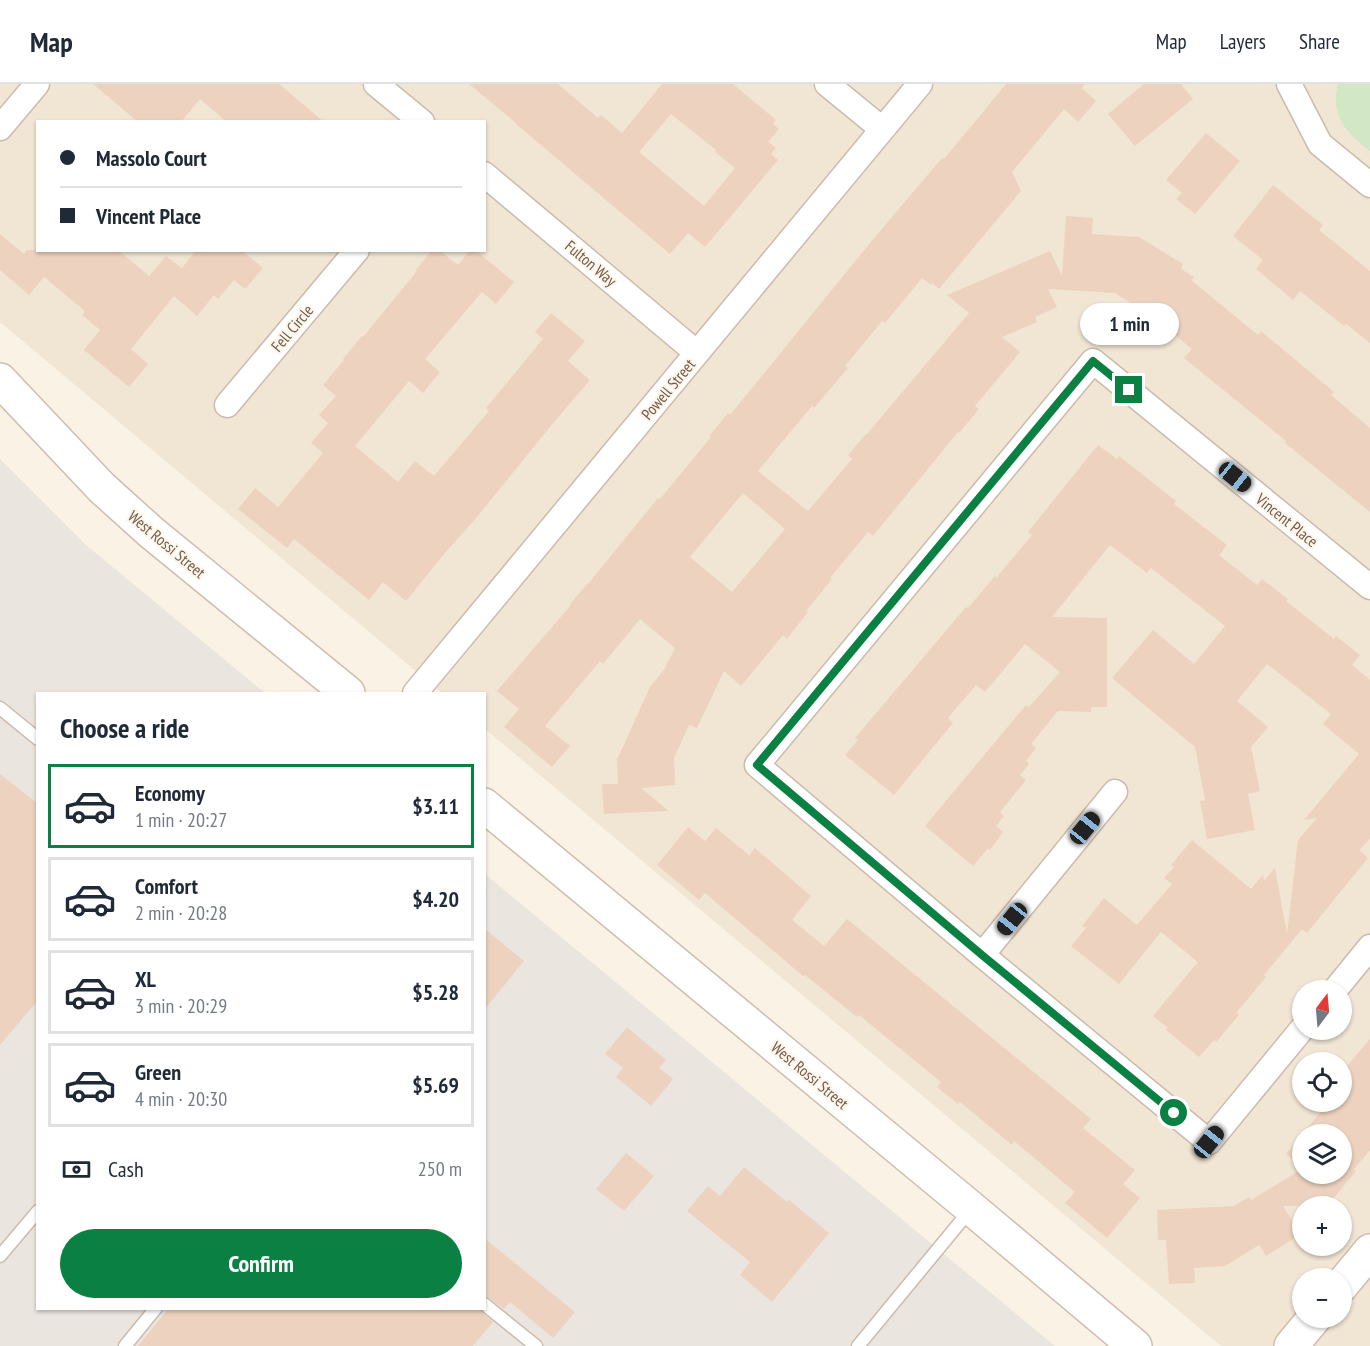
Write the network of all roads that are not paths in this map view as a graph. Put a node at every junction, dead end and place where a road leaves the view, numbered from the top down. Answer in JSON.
{"nodes":[{"id":1,"x":37,"y":84,"type":"edge"},
{"id":2,"x":376,"y":84,"type":"edge"},
{"id":3,"x":827,"y":84,"type":"edge"},
{"id":4,"x":920,"y":84,"type":"edge"},
{"id":5,"x":1289,"y":84,"type":"edge"},
{"id":6,"x":420,"y":120,"type":"edge"},
{"id":7,"x":0,"y":128,"type":"edge"},
{"id":8,"x":882,"y":129,"type":"junction"},
{"id":9,"x":486,"y":176,"type":"edge"},
{"id":10,"x":1370,"y":185,"type":"edge"},
{"id":11,"x":355,"y":252,"type":"edge"},
{"id":12,"x":697,"y":353,"type":"junction"},
{"id":13,"x":0,"y":380,"type":"edge"},
{"id":14,"x":227,"y":405,"type":"dead end"},
{"id":15,"x":1370,"y":587,"type":"edge"},
{"id":16,"x":347,"y":692,"type":"edge"},
{"id":17,"x":416,"y":692,"type":"edge"},
{"id":18,"x":0,"y":708,"type":"edge"},
{"id":19,"x":36,"y":737,"type":"edge"},
{"id":20,"x":1114,"y":792,"type":"dead end"},
{"id":21,"x":486,"y":807,"type":"edge"},
{"id":22,"x":1370,"y":947,"type":"edge"},
{"id":23,"x":982,"y":955,"type":"junction"},
{"id":24,"x":1343,"y":980,"type":"edge"},
{"id":25,"x":1293,"y":1040,"type":"edge"},
{"id":26,"x":971,"y":1208,"type":"junction"},
{"id":27,"x":36,"y":1213,"type":"edge"},
{"id":28,"x":1370,"y":1251,"type":"edge"},
{"id":29,"x":0,"y":1256,"type":"edge"},
{"id":30,"x":1352,"y":1273,"type":"edge"},
{"id":31,"x":486,"y":1306,"type":"edge"},
{"id":32,"x":154,"y":1310,"type":"edge"},
{"id":33,"x":1307,"y":1328,"type":"edge"},
{"id":34,"x":125,"y":1346,"type":"edge"},
{"id":35,"x":536,"y":1346,"type":"edge"},
{"id":36,"x":858,"y":1346,"type":"edge"},
{"id":37,"x":1135,"y":1346,"type":"edge"},
{"id":38,"x":1291,"y":1346,"type":"edge"}],
"edges":[{"from":1,"to":7,"type":"street"},
{"from":2,"to":6,"type":"street"},
{"from":3,"to":8,"type":"street"},
{"from":4,"to":8,"type":"street","name":"Powell Street"},
{"from":5,"to":10,"type":"street"},
{"from":8,"to":12,"type":"street","name":"Powell Street"},
{"from":9,"to":12,"type":"street","name":"Fulton Way"},
{"from":11,"to":14,"type":"street","name":"Fell Circle"},
{"from":12,"to":17,"type":"street","name":"Powell Street"},
{"from":13,"to":16,"type":"main road","name":"West Rossi Street"},
{"from":15,"to":23,"type":"street","name":"Vincent Place"},
{"from":18,"to":19,"type":"lane"},
{"from":20,"to":23,"type":"street"},
{"from":21,"to":26,"type":"main road","name":"West Rossi Street"},
{"from":22,"to":24,"type":"street"},
{"from":23,"to":25,"type":"street"},
{"from":26,"to":36,"type":"lane"},
{"from":26,"to":37,"type":"main road","name":"West Rossi Street"},
{"from":27,"to":29,"type":"lane"},
{"from":28,"to":30,"type":"main road"},
{"from":31,"to":35,"type":"lane"},
{"from":32,"to":34,"type":"lane"},
{"from":33,"to":38,"type":"main road"}]}
